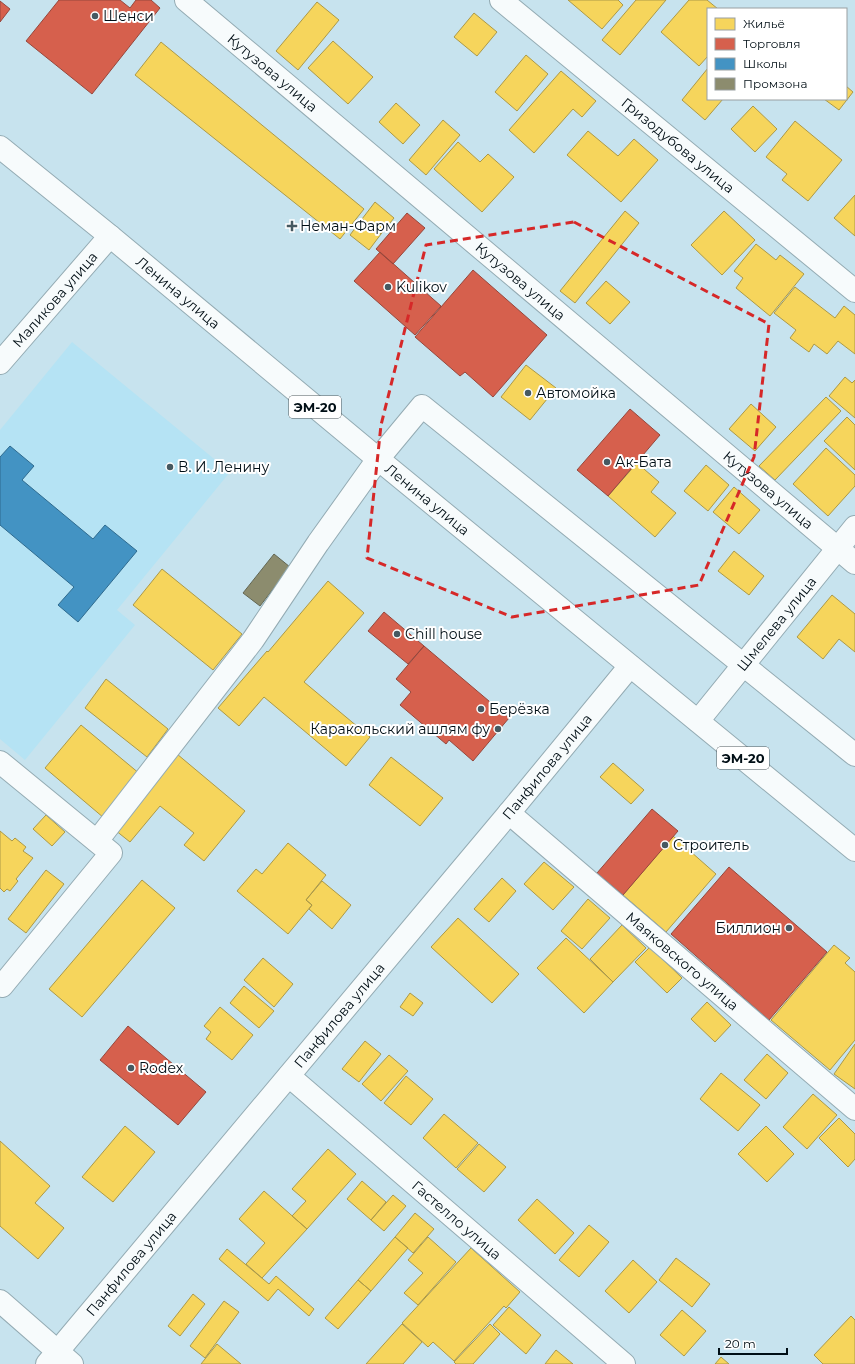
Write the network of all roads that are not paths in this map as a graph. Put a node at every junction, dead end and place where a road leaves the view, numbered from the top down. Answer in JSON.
{"nodes":[{"id":1,"x":186,"y":0,"type":"edge"},
{"id":2,"x":501,"y":0,"type":"edge"},
{"id":3,"x":0,"y":147,"type":"edge"},
{"id":4,"x":110,"y":236,"type":"junction"},
{"id":5,"x":855,"y":291,"type":"edge"},
{"id":6,"x":0,"y":363,"type":"edge"},
{"id":7,"x":378,"y":459,"type":"junction"},
{"id":8,"x":855,"y":527,"type":"edge"},
{"id":9,"x":838,"y":548,"type":"junction"},
{"id":10,"x":855,"y":562,"type":"edge"},
{"id":11,"x":743,"y":665,"type":"junction"},
{"id":12,"x":630,"y":666,"type":"junction"},
{"id":13,"x":698,"y":721,"type":"junction"},
{"id":14,"x":855,"y":755,"type":"edge"},
{"id":15,"x":0,"y":762,"type":"edge"},
{"id":16,"x":509,"y":814,"type":"junction"},
{"id":17,"x":97,"y":842,"type":"junction"},
{"id":18,"x":855,"y":850,"type":"edge"},
{"id":19,"x":2,"y":986,"type":"dead end"},
{"id":20,"x":289,"y":1076,"type":"junction"},
{"id":21,"x":855,"y":1108,"type":"edge"},
{"id":22,"x":0,"y":1301,"type":"edge"},
{"id":23,"x":59,"y":1360,"type":"edge"},
{"id":24,"x":624,"y":1364,"type":"edge"}],
"edges":[{"from":1,"to":9,"type":"street","name":"Кутузова улица"},
{"from":2,"to":5,"type":"street","name":"Гризодубова улица"},
{"from":3,"to":4,"type":"street","name":"Ленина улица","number":"ЭМ-20"},
{"from":4,"to":6,"type":"street","name":"Маликова улица"},
{"from":4,"to":7,"type":"street","name":"Ленина улица","number":"ЭМ-20"},
{"from":7,"to":11,"type":"street"},
{"from":7,"to":12,"type":"street","name":"Ленина улица","number":"ЭМ-20"},
{"from":7,"to":17,"type":"street"},
{"from":8,"to":9,"type":"street","name":"Шмелева улица"},
{"from":9,"to":10,"type":"street","name":"Кутузова улица"},
{"from":9,"to":11,"type":"street","name":"Шмелева улица"},
{"from":11,"to":13,"type":"street","name":"Шмелева улица"},
{"from":11,"to":14,"type":"street"},
{"from":12,"to":13,"type":"street","name":"Ленина улица","number":"ЭМ-20"},
{"from":12,"to":16,"type":"street","name":"Панфилова улица"},
{"from":13,"to":18,"type":"street","name":"Ленина улица","number":"ЭМ-20"},
{"from":15,"to":17,"type":"street"},
{"from":16,"to":20,"type":"street","name":"Панфилова улица"},
{"from":16,"to":21,"type":"street","name":"Маяковского улица"},
{"from":17,"to":19,"type":"street"},
{"from":20,"to":23,"type":"street","name":"Панфилова улица"},
{"from":20,"to":24,"type":"street","name":"Гастелло улица"},
{"from":22,"to":23,"type":"street"}]}
